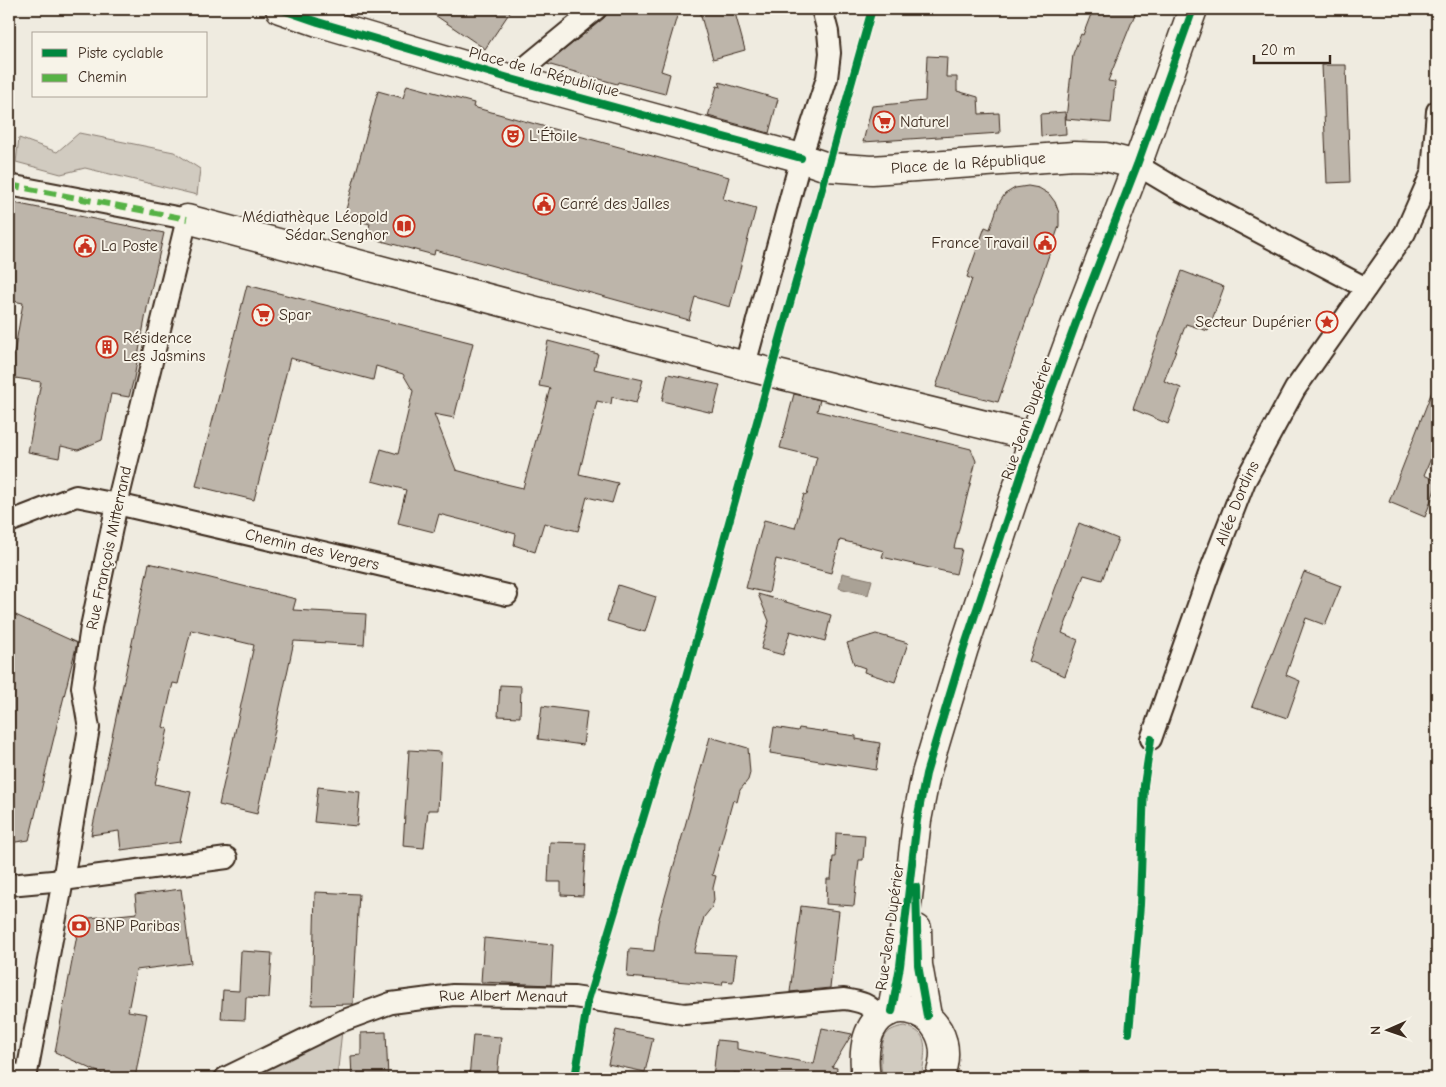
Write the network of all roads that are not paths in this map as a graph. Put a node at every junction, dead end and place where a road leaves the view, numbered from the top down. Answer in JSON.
{"nodes":[{"id":1,"x":280,"y":9,"type":"edge"},
{"id":2,"x":596,"y":9,"type":"edge"},
{"id":3,"x":822,"y":9,"type":"edge"},
{"id":4,"x":1193,"y":9,"type":"edge"},
{"id":5,"x":326,"y":15,"type":"edge"},
{"id":6,"x":515,"y":80,"type":"junction"},
{"id":7,"x":1437,"y":111,"type":"edge"},
{"id":8,"x":801,"y":158,"type":"junction"},
{"id":9,"x":1137,"y":165,"type":"junction"},
{"id":10,"x":9,"y":185,"type":"edge"},
{"id":11,"x":187,"y":219,"type":"junction"},
{"id":12,"x":1366,"y":288,"type":"junction"},
{"id":13,"x":745,"y":365,"type":"junction"},
{"id":14,"x":1034,"y":437,"type":"junction"},
{"id":15,"x":117,"y":504,"type":"junction"},
{"id":16,"x":9,"y":522,"type":"edge"},
{"id":17,"x":507,"y":595,"type":"dead end"},
{"id":18,"x":1151,"y":739,"type":"dead end"},
{"id":19,"x":915,"y":847,"type":"junction"},
{"id":20,"x":227,"y":858,"type":"dead end"},
{"id":21,"x":64,"y":880,"type":"junction"},
{"id":22,"x":9,"y":885,"type":"edge"},
{"id":23,"x":886,"y":1014,"type":"junction"},
{"id":24,"x":927,"y":1016,"type":"junction"},
{"id":25,"x":9,"y":1072,"type":"edge"},
{"id":26,"x":24,"y":1078,"type":"edge"},
{"id":27,"x":225,"y":1078,"type":"edge"},
{"id":28,"x":866,"y":1078,"type":"edge"},
{"id":29,"x":939,"y":1078,"type":"edge"}],
"edges":[{"from":1,"to":5,"type":"street","name":"Place de la République"},
{"from":2,"to":6,"type":"street"},
{"from":3,"to":8,"type":"street"},
{"from":4,"to":9,"type":"street","name":"Rue Jean Dupérier"},
{"from":5,"to":6,"type":"street","name":"Place de la République"},
{"from":6,"to":8,"type":"street","name":"Place de la République"},
{"from":7,"to":12,"type":"street","name":"Allée Dordins"},
{"from":8,"to":9,"type":"street","name":"Place de la République"},
{"from":8,"to":13,"type":"street"},
{"from":9,"to":12,"type":"street"},
{"from":9,"to":14,"type":"street","name":"Rue Jean Dupérier"},
{"from":10,"to":11,"type":"street"},
{"from":11,"to":13,"type":"street"},
{"from":11,"to":15,"type":"street","name":"Rue François Mitterrand"},
{"from":12,"to":18,"type":"street","name":"Allée Dordins"},
{"from":13,"to":14,"type":"street"},
{"from":14,"to":19,"type":"street","name":"Rue Jean Dupérier"},
{"from":15,"to":16,"type":"street","name":"Chemin des Vergers"},
{"from":15,"to":17,"type":"street","name":"Chemin des Vergers"},
{"from":15,"to":21,"type":"street","name":"Rue François Mitterrand"},
{"from":19,"to":23,"type":"street","name":"Rue Jean Dupérier"},
{"from":19,"to":24,"type":"street","name":"Rue Jean Dupérier"},
{"from":20,"to":21,"type":"street"},
{"from":21,"to":22,"type":"street"},
{"from":21,"to":26,"type":"street","name":"Rue François Mitterrand"},
{"from":23,"to":24,"type":"street"},
{"from":23,"to":27,"type":"street","name":"Rue Albert Menaut"},
{"from":23,"to":28,"type":"street"},
{"from":24,"to":29,"type":"street"},
{"from":25,"to":26,"type":"street"}]}
